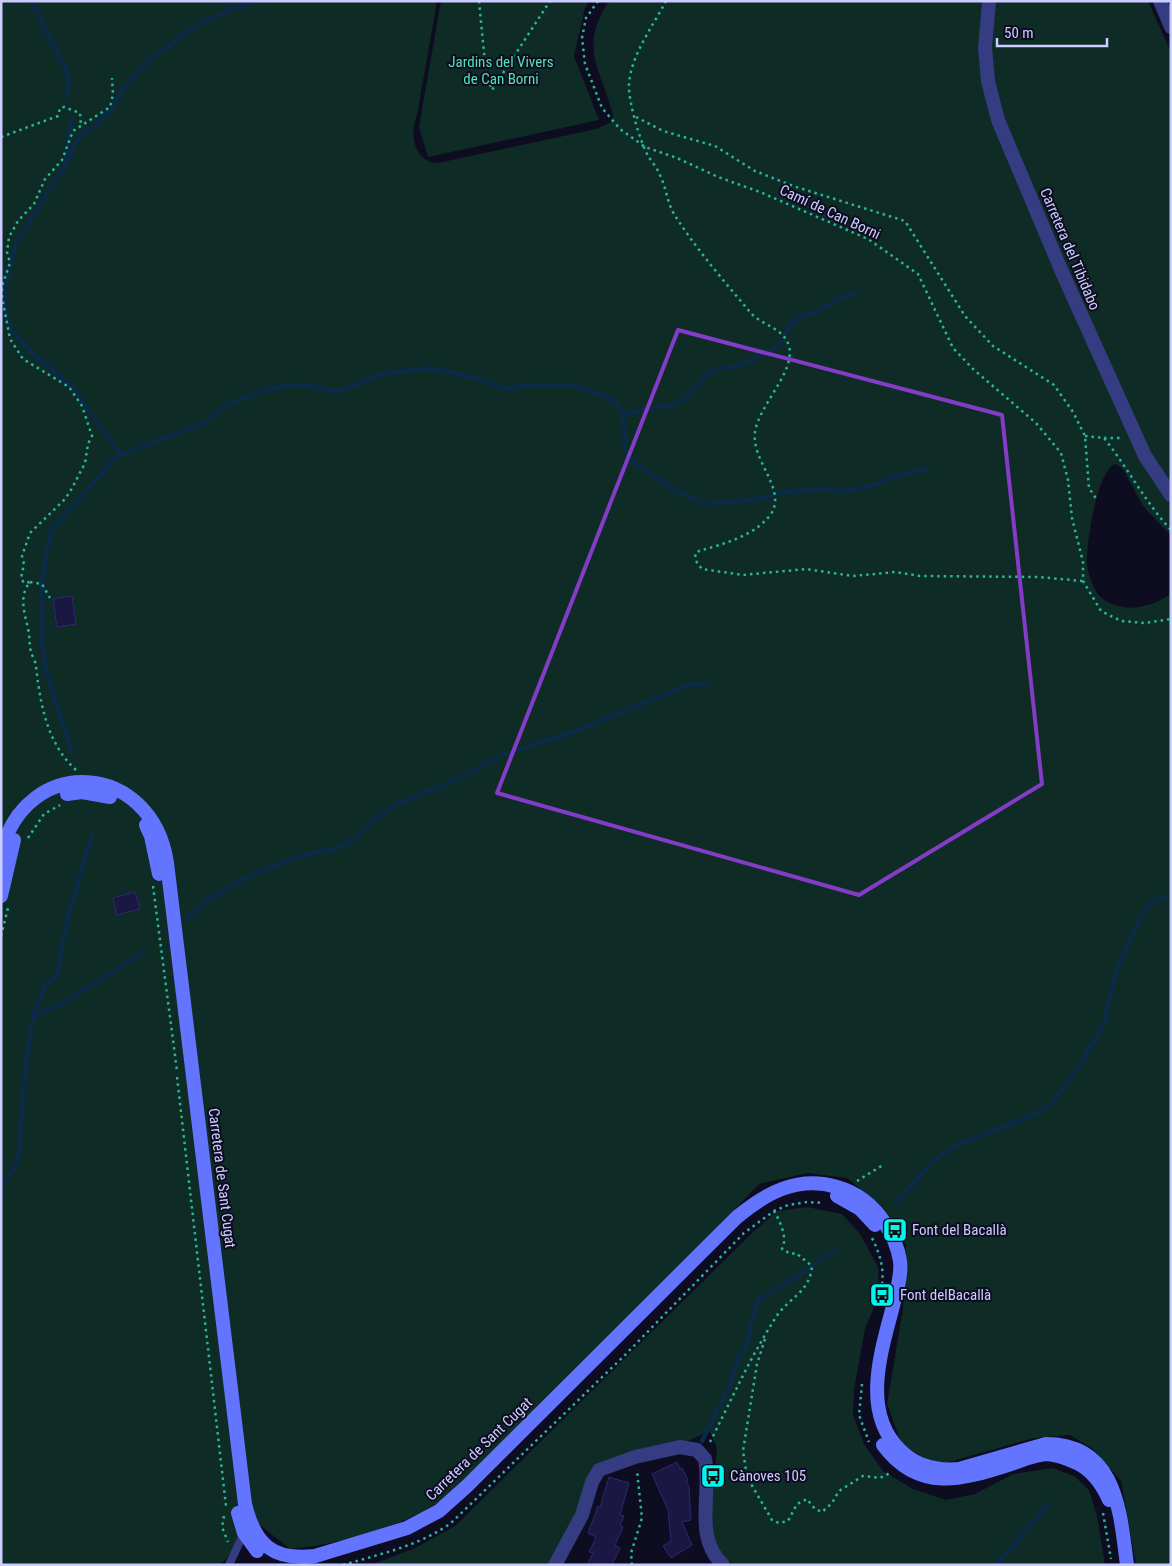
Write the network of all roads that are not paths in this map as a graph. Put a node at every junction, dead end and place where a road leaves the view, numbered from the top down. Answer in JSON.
{"nodes":[{"id":1,"x":989,"y":1,"type":"edge"},
{"id":2,"x":1160,"y":1,"type":"edge"},
{"id":3,"x":1171,"y":27,"type":"edge"},
{"id":4,"x":1171,"y":496,"type":"edge"},
{"id":5,"x":1,"y":853,"type":"edge"},
{"id":6,"x":5,"y":901,"type":"edge"},
{"id":7,"x":244,"y":1533,"type":"junction"},
{"id":8,"x":229,"y":1565,"type":"edge"},
{"id":9,"x":289,"y":1565,"type":"edge"},
{"id":10,"x":308,"y":1565,"type":"edge"},
{"id":11,"x":555,"y":1565,"type":"edge"},
{"id":12,"x":723,"y":1565,"type":"edge"},
{"id":13,"x":1119,"y":1565,"type":"edge"},
{"id":14,"x":1127,"y":1565,"type":"edge"}],
"edges":[{"from":1,"to":4,"type":"street","name":"Carretera del Tibidabo"},
{"from":2,"to":3,"type":"street"},
{"from":5,"to":14,"type":"main road","name":"Carretera de Sant Cugat"},
{"from":6,"to":7,"type":"main road","name":"Carretera de Sant Cugat"},
{"from":7,"to":8,"type":"lane"},
{"from":7,"to":9,"type":"main road","name":"Carretera de Sant Cugat"},
{"from":10,"to":13,"type":"main road","name":"Carretera de Sant Cugat"},
{"from":11,"to":12,"type":"street"}]}
